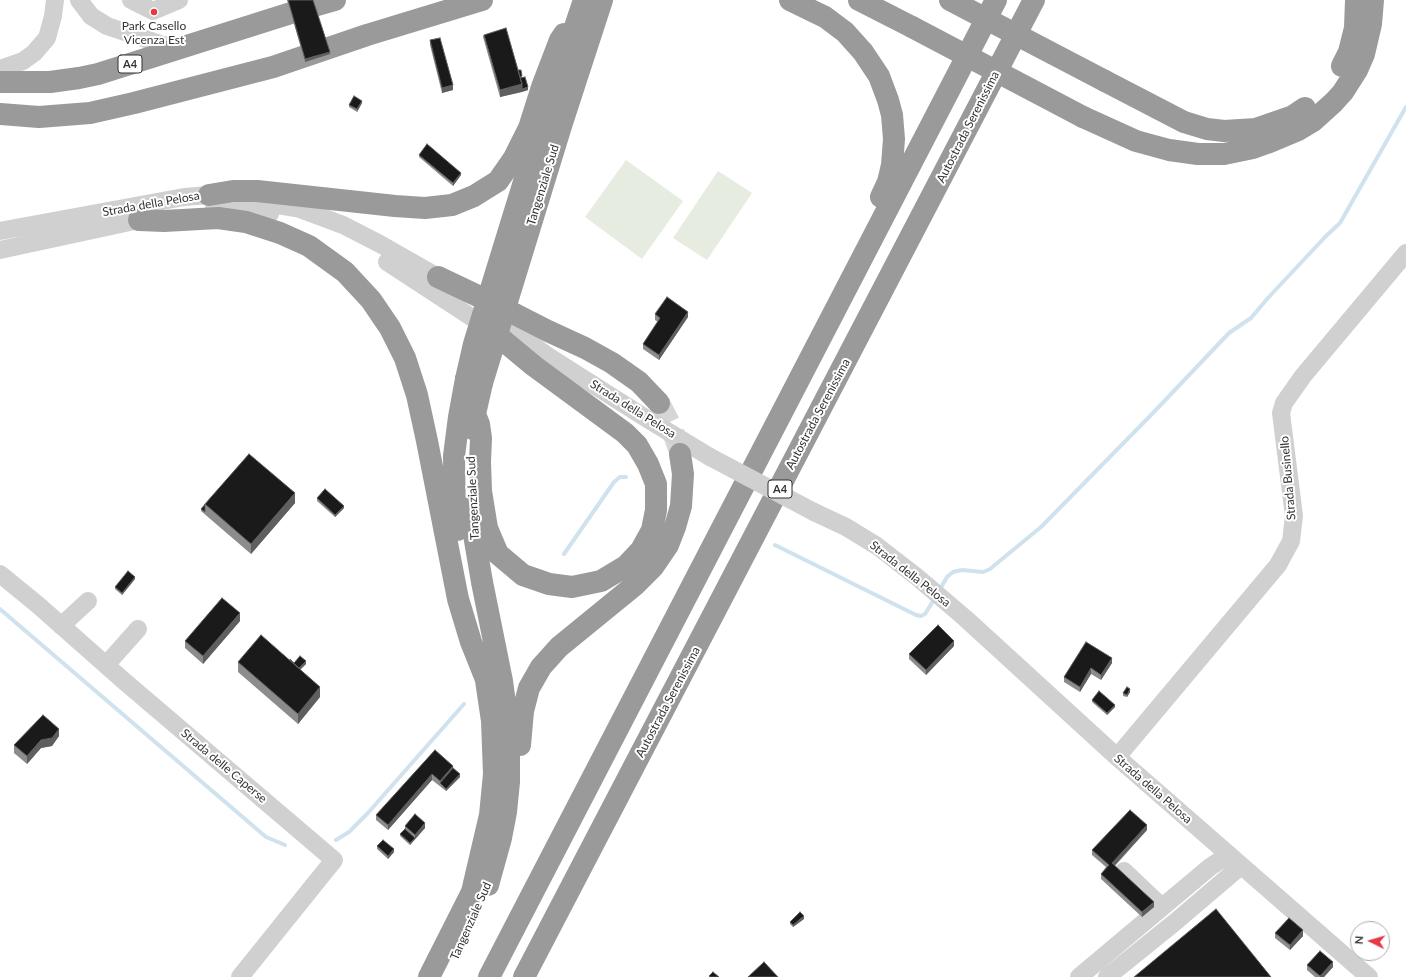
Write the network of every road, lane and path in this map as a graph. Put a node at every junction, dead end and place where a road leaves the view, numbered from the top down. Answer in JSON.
{"nodes":[{"id":1,"x":55,"y":0,"type":"edge"},
{"id":2,"x":80,"y":0,"type":"edge"},
{"id":3,"x":132,"y":0,"type":"edge"},
{"id":4,"x":178,"y":0,"type":"edge"},
{"id":5,"x":335,"y":0,"type":"edge"},
{"id":6,"x":440,"y":0,"type":"edge"},
{"id":7,"x":482,"y":0,"type":"edge"},
{"id":8,"x":790,"y":0,"type":"edge"},
{"id":9,"x":859,"y":0,"type":"edge"},
{"id":10,"x":950,"y":0,"type":"edge"},
{"id":11,"x":996,"y":0,"type":"edge"},
{"id":12,"x":1034,"y":0,"type":"edge"},
{"id":13,"x":1047,"y":0,"type":"edge"},
{"id":14,"x":1356,"y":0,"type":"edge"},
{"id":15,"x":1373,"y":0,"type":"edge"},
{"id":16,"x":589,"y":2,"type":"edge"},
{"id":17,"x":314,"y":6,"type":"edge"},
{"id":18,"x":291,"y":14,"type":"edge"},
{"id":19,"x":367,"y":35,"type":"junction"},
{"id":20,"x":178,"y":50,"type":"junction"},
{"id":21,"x":0,"y":69,"type":"edge"},
{"id":22,"x":0,"y":82,"type":"edge"},
{"id":23,"x":0,"y":114,"type":"edge"},
{"id":24,"x":209,"y":195,"type":"junction"},
{"id":25,"x":139,"y":220,"type":"junction"},
{"id":26,"x":0,"y":231,"type":"edge"},
{"id":27,"x":0,"y":250,"type":"edge"},
{"id":28,"x":1406,"y":253,"type":"edge"},
{"id":29,"x":438,"y":277,"type":"junction"},
{"id":30,"x":487,"y":327,"type":"junction"},
{"id":31,"x":548,"y":356,"type":"junction"},
{"id":32,"x":474,"y":381,"type":"junction"},
{"id":33,"x":659,"y":403,"type":"tunnel mouth"},
{"id":34,"x":475,"y":414,"type":"junction"},
{"id":35,"x":680,"y":454,"type":"tunnel mouth"},
{"id":36,"x":786,"y":476,"type":"junction"},
{"id":37,"x":719,"y":534,"type":"junction"},
{"id":38,"x":0,"y":574,"type":"edge"},
{"id":39,"x":88,"y":601,"type":"dead end"},
{"id":40,"x":62,"y":626,"type":"junction"},
{"id":41,"x":138,"y":629,"type":"dead end"},
{"id":42,"x":106,"y":666,"type":"junction"},
{"id":43,"x":486,"y":682,"type":"junction"},
{"id":44,"x":1117,"y":757,"type":"junction"},
{"id":45,"x":1234,"y":860,"type":"junction"},
{"id":46,"x":1124,"y":871,"type":"dead end"},
{"id":47,"x":484,"y":896,"type":"junction"},
{"id":48,"x":1162,"y":907,"type":"junction"},
{"id":49,"x":1358,"y":974,"type":"edge"},
{"id":50,"x":240,"y":977,"type":"edge"},
{"id":51,"x":429,"y":977,"type":"edge"},
{"id":52,"x":446,"y":977,"type":"edge"},
{"id":53,"x":489,"y":977,"type":"edge"},
{"id":54,"x":524,"y":977,"type":"edge"},
{"id":55,"x":1079,"y":977,"type":"edge"},
{"id":56,"x":1108,"y":977,"type":"edge"}],
"edges":[{"from":1,"to":21,"type":"street"},
{"from":2,"to":20,"type":"street"},
{"from":3,"to":4,"type":"street"},
{"from":5,"to":17,"type":"highway"},
{"from":6,"to":19,"type":"highway"},
{"from":7,"to":19,"type":"highway"},
{"from":8,"to":37,"type":"highway"},
{"from":9,"to":15,"type":"highway","bridge":true},
{"from":10,"to":14,"type":"highway","bridge":true},
{"from":11,"to":37,"type":"highway"},
{"from":12,"to":36,"type":"highway","name":"Autostrada Serenissima","number":"A4"},
{"from":13,"to":36,"type":"highway"},
{"from":16,"to":24,"type":"highway","bridge":true},
{"from":16,"to":32,"type":"highway","name":"Tangenziale Sud","bridge":true},
{"from":18,"to":20,"type":"highway","number":"A4"},
{"from":19,"to":23,"type":"highway"},
{"from":20,"to":22,"type":"highway","number":"A4"},
{"from":24,"to":26,"type":"street","name":"Strada della Pelosa"},
{"from":24,"to":29,"type":"street","name":"Strada della Pelosa"},
{"from":25,"to":27,"type":"street","name":"Strada della Pelosa"},
{"from":25,"to":30,"type":"street","name":"Strada della Pelosa"},
{"from":25,"to":43,"type":"highway"},
{"from":28,"to":44,"type":"street","name":"Strada Businello"},
{"from":29,"to":31,"type":"street","name":"Strada della Pelosa"},
{"from":29,"to":33,"type":"highway"},
{"from":30,"to":31,"type":"street","name":"Strada della Pelosa"},
{"from":30,"to":34,"type":"highway"},
{"from":31,"to":44,"type":"street","name":"Strada della Pelosa","bridge":true},
{"from":32,"to":34,"type":"highway","name":"Tangenziale Sud"},
{"from":32,"to":43,"type":"highway","name":"Tangenziale Sud"},
{"from":34,"to":47,"type":"highway","name":"Tangenziale Sud"},
{"from":35,"to":47,"type":"highway"},
{"from":36,"to":54,"type":"highway","name":"Autostrada Serenissima","number":"A4"},
{"from":37,"to":53,"type":"highway"},
{"from":38,"to":40,"type":"street","name":"Strada delle Caperse"},
{"from":39,"to":40,"type":"street"},
{"from":40,"to":42,"type":"street","name":"Strada delle Caperse"},
{"from":41,"to":42,"type":"street"},
{"from":42,"to":50,"type":"street","name":"Strada delle Caperse"},
{"from":43,"to":51,"type":"highway","name":"Tangenziale Sud"},
{"from":44,"to":45,"type":"street","name":"Strada della Pelosa"},
{"from":45,"to":48,"type":"street"},
{"from":45,"to":49,"type":"street","name":"Strada della Pelosa"},
{"from":45,"to":56,"type":"street"},
{"from":46,"to":48,"type":"street"},
{"from":47,"to":52,"type":"highway","name":"Tangenziale Sud"},
{"from":48,"to":55,"type":"street"}]}
